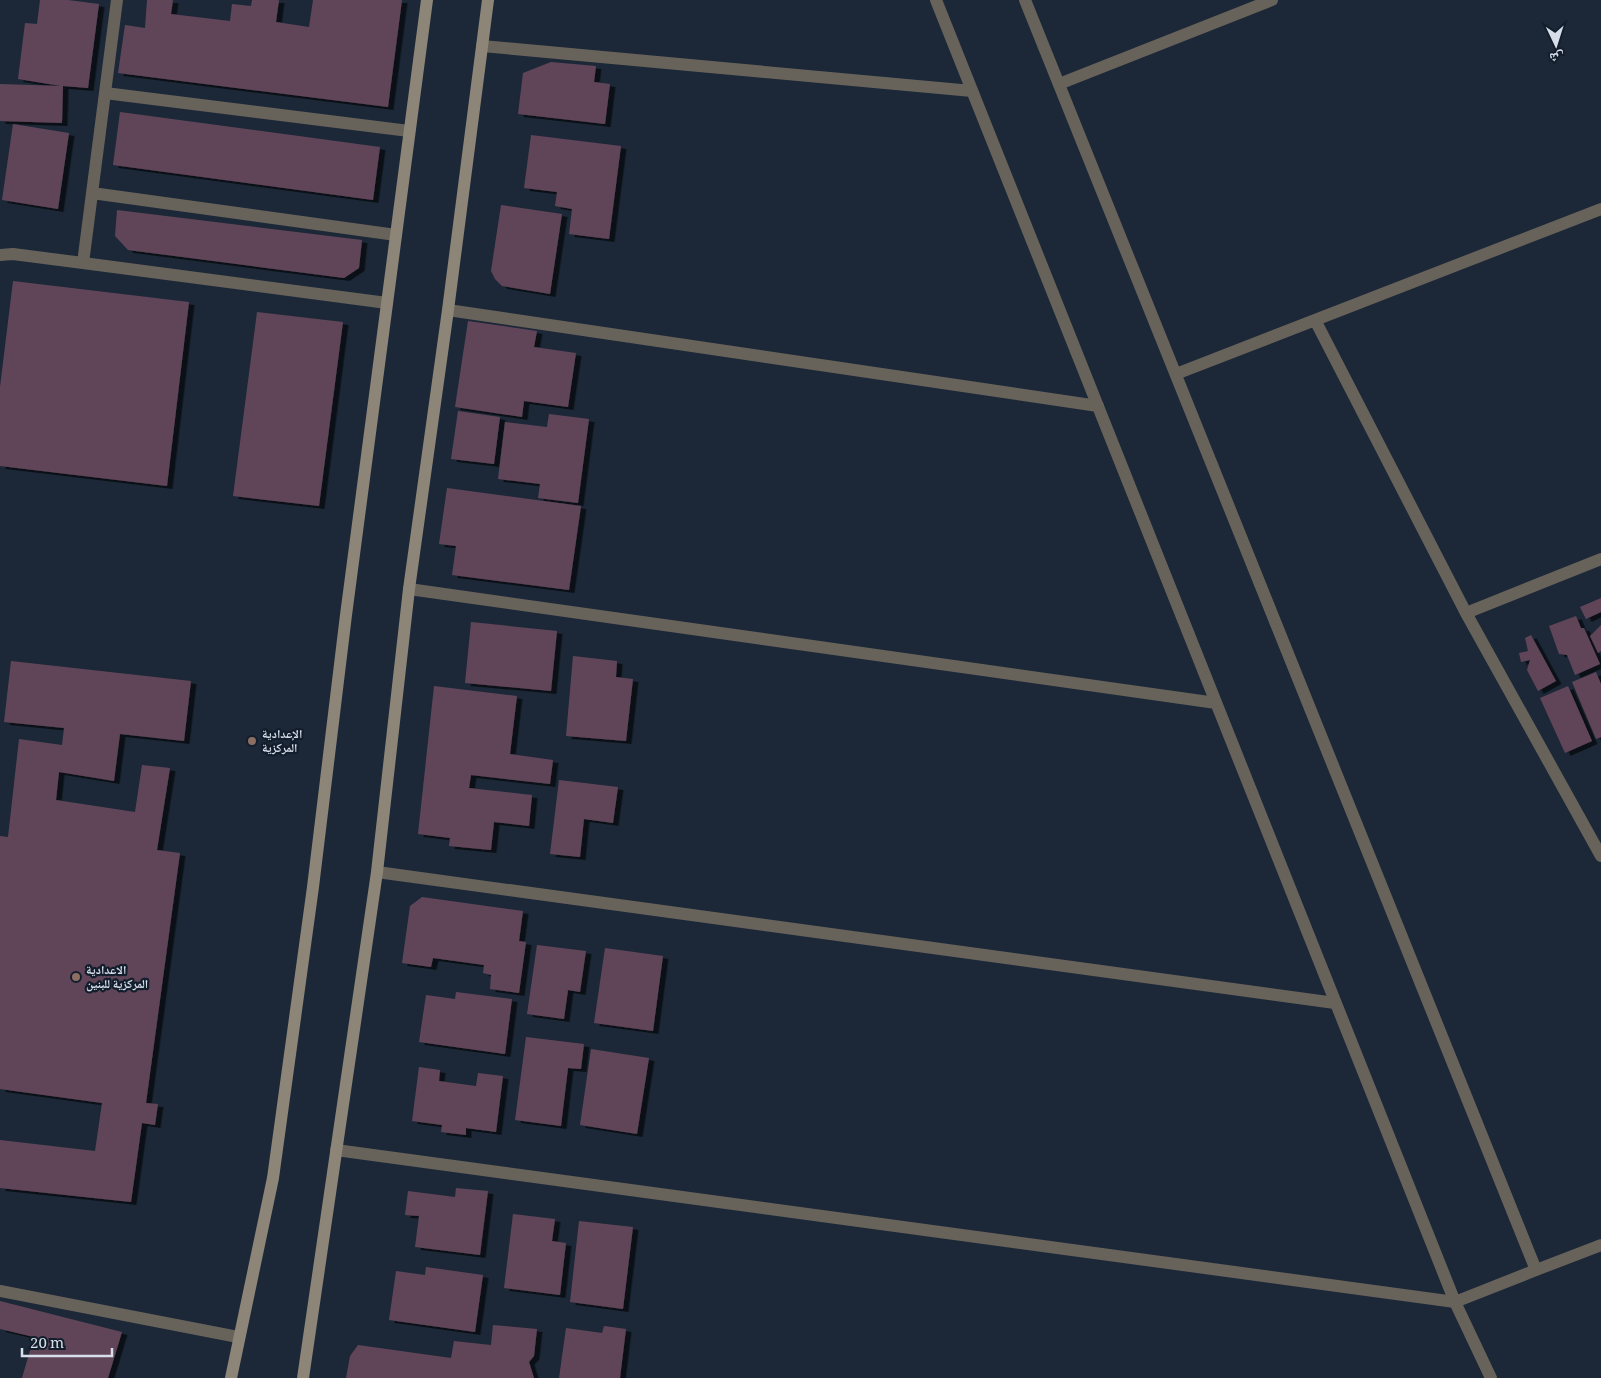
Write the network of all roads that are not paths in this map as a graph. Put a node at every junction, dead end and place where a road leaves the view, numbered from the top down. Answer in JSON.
{"nodes":[{"id":1,"x":117,"y":0,"type":"edge"},
{"id":2,"x":427,"y":0,"type":"edge"},
{"id":3,"x":488,"y":0,"type":"edge"},
{"id":4,"x":936,"y":0,"type":"edge"},
{"id":5,"x":1025,"y":0,"type":"edge"},
{"id":6,"x":1272,"y":0,"type":"edge"},
{"id":7,"x":482,"y":46,"type":"junction"},
{"id":8,"x":1059,"y":84,"type":"junction"},
{"id":9,"x":972,"y":91,"type":"junction"},
{"id":10,"x":105,"y":93,"type":"junction"},
{"id":11,"x":409,"y":131,"type":"junction"},
{"id":12,"x":92,"y":194,"type":"junction"},
{"id":13,"x":1601,"y":209,"type":"edge"},
{"id":14,"x":396,"y":234,"type":"junction"},
{"id":15,"x":0,"y":256,"type":"edge"},
{"id":16,"x":83,"y":263,"type":"junction"},
{"id":17,"x":387,"y":303,"type":"junction"},
{"id":18,"x":448,"y":310,"type":"junction"},
{"id":19,"x":1315,"y":320,"type":"junction"},
{"id":20,"x":1176,"y":374,"type":"junction"},
{"id":21,"x":1098,"y":406,"type":"junction"},
{"id":22,"x":1601,"y":559,"type":"edge"},
{"id":23,"x":409,"y":589,"type":"junction"},
{"id":24,"x":1466,"y":613,"type":"junction"},
{"id":25,"x":1216,"y":703,"type":"junction"},
{"id":26,"x":1601,"y":856,"type":"edge"},
{"id":27,"x":377,"y":872,"type":"junction"},
{"id":28,"x":1335,"y":1003,"type":"junction"},
{"id":29,"x":336,"y":1150,"type":"junction"},
{"id":30,"x":1601,"y":1245,"type":"edge"},
{"id":31,"x":1536,"y":1270,"type":"junction"},
{"id":32,"x":0,"y":1291,"type":"edge"},
{"id":33,"x":1455,"y":1302,"type":"junction"},
{"id":34,"x":238,"y":1337,"type":"junction"},
{"id":35,"x":231,"y":1378,"type":"edge"},
{"id":36,"x":303,"y":1378,"type":"edge"},
{"id":37,"x":1491,"y":1378,"type":"edge"}],
"edges":[{"from":1,"to":10,"type":"street"},
{"from":2,"to":11,"type":"main road"},
{"from":3,"to":7,"type":"main road"},
{"from":4,"to":9,"type":"street"},
{"from":5,"to":8,"type":"street"},
{"from":6,"to":8,"type":"street"},
{"from":7,"to":9,"type":"street"},
{"from":7,"to":18,"type":"main road"},
{"from":8,"to":20,"type":"street"},
{"from":9,"to":21,"type":"street"},
{"from":10,"to":11,"type":"street"},
{"from":10,"to":12,"type":"street"},
{"from":11,"to":14,"type":"main road"},
{"from":12,"to":14,"type":"street"},
{"from":12,"to":16,"type":"street"},
{"from":13,"to":19,"type":"street"},
{"from":14,"to":17,"type":"main road"},
{"from":15,"to":16,"type":"street"},
{"from":16,"to":17,"type":"street"},
{"from":17,"to":34,"type":"main road"},
{"from":18,"to":21,"type":"street"},
{"from":18,"to":23,"type":"main road"},
{"from":19,"to":20,"type":"street"},
{"from":19,"to":24,"type":"street"},
{"from":20,"to":31,"type":"street"},
{"from":21,"to":25,"type":"street"},
{"from":22,"to":24,"type":"street"},
{"from":23,"to":25,"type":"street"},
{"from":23,"to":27,"type":"main road"},
{"from":24,"to":26,"type":"street"},
{"from":25,"to":28,"type":"street"},
{"from":27,"to":28,"type":"street"},
{"from":27,"to":29,"type":"main road"},
{"from":28,"to":33,"type":"street"},
{"from":29,"to":33,"type":"street"},
{"from":29,"to":36,"type":"main road"},
{"from":30,"to":31,"type":"street"},
{"from":31,"to":33,"type":"street"},
{"from":32,"to":34,"type":"street"},
{"from":33,"to":37,"type":"street"},
{"from":34,"to":35,"type":"main road"}]}
